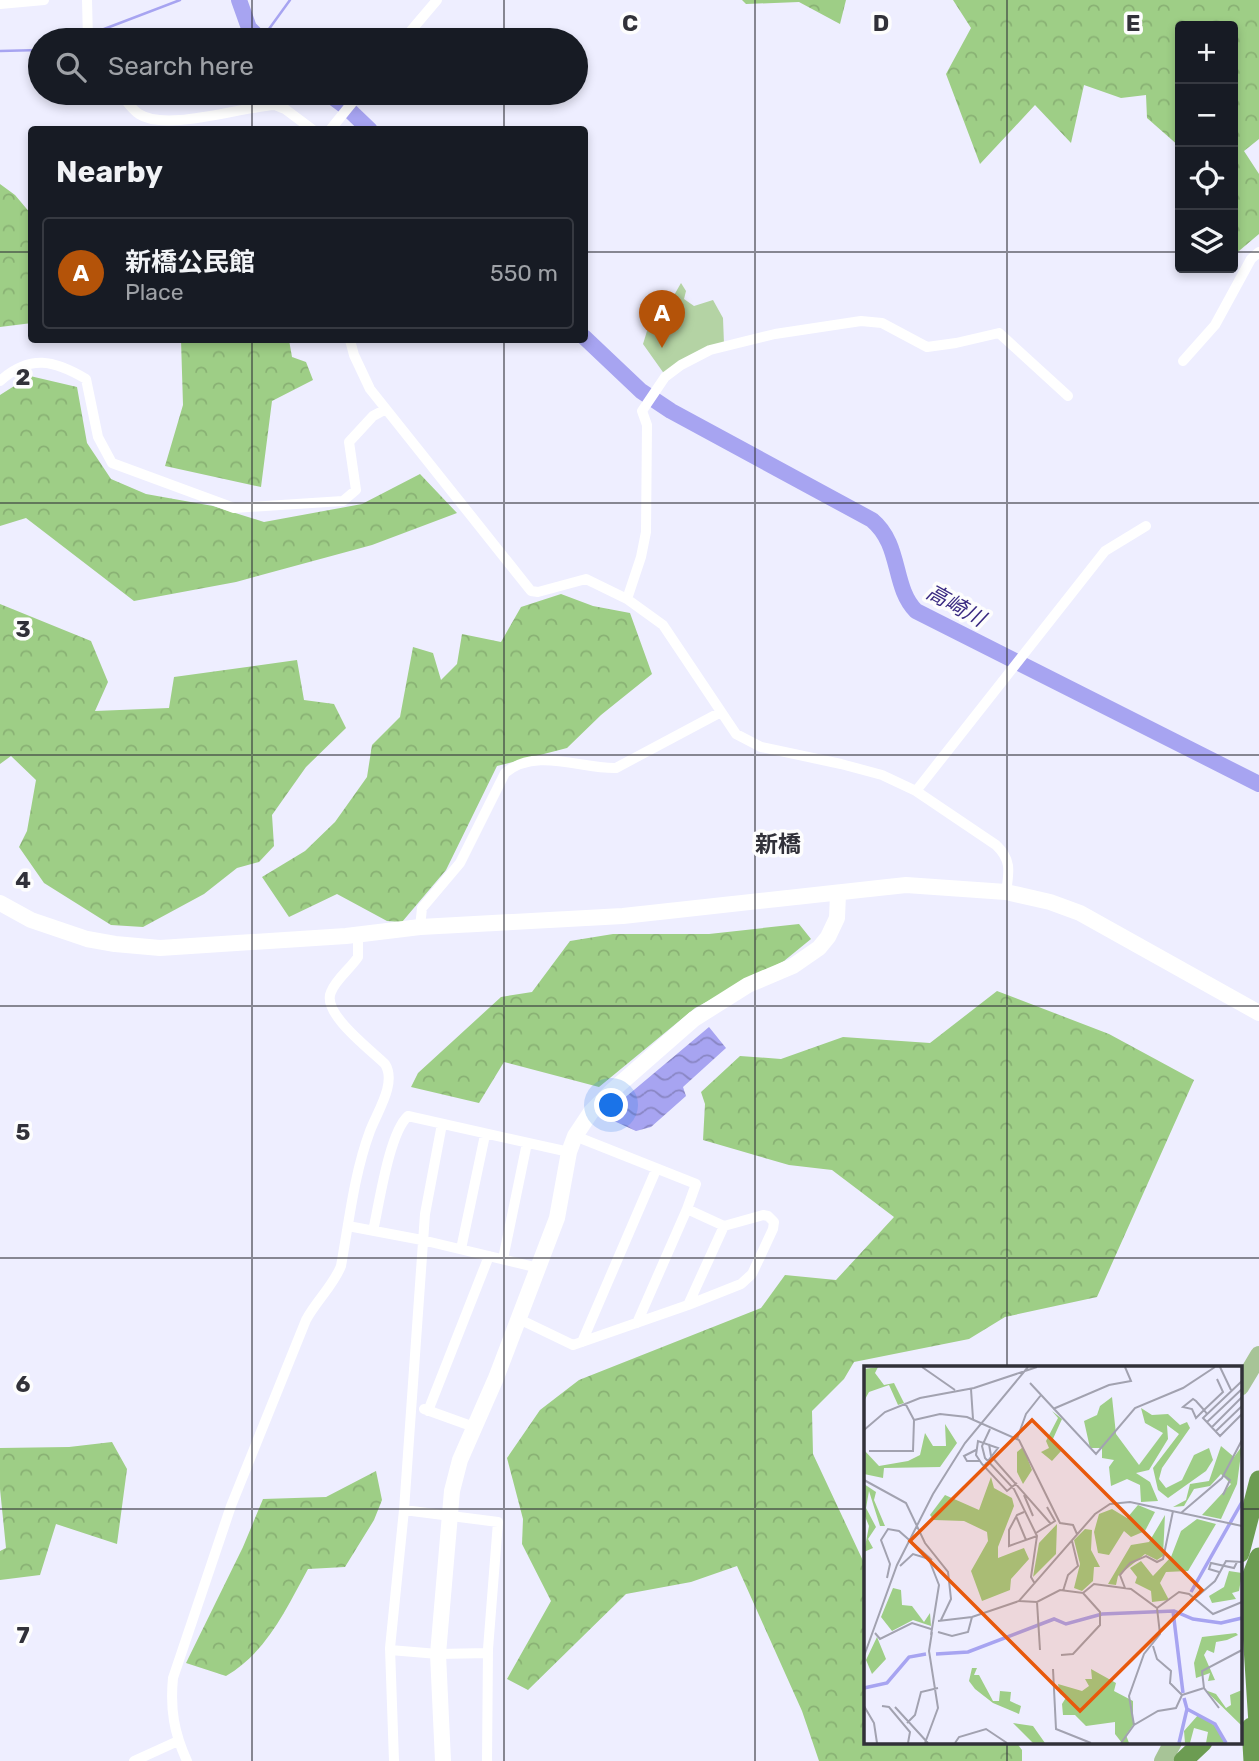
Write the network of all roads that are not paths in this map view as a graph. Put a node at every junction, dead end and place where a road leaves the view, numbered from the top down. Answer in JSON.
{"nodes":[{"id":1,"x":44,"y":0,"type":"edge"},
{"id":2,"x":87,"y":0,"type":"edge"},
{"id":3,"x":437,"y":0,"type":"edge"},
{"id":4,"x":0,"y":4,"type":"edge"},
{"id":5,"x":88,"y":28,"type":"edge"},
{"id":6,"x":413,"y":28,"type":"edge"},
{"id":7,"x":130,"y":105,"type":"edge"},
{"id":8,"x":275,"y":105,"type":"edge"},
{"id":9,"x":275,"y":105,"type":"edge"},
{"id":10,"x":350,"y":105,"type":"edge"},
{"id":11,"x":308,"y":126,"type":"edge"},
{"id":12,"x":333,"y":126,"type":"edge"},
{"id":13,"x":1259,"y":252,"type":"edge"},
{"id":14,"x":351,"y":343,"type":"edge"},
{"id":15,"x":1183,"y":361,"type":"dead end"},
{"id":16,"x":0,"y":381,"type":"edge"},
{"id":17,"x":1068,"y":396,"type":"dead end"},
{"id":18,"x":386,"y":409,"type":"junction"},
{"id":19,"x":1146,"y":526,"type":"dead end"},
{"id":20,"x":627,"y":599,"type":"junction"},
{"id":21,"x":721,"y":712,"type":"junction"},
{"id":22,"x":916,"y":791,"type":"junction"},
{"id":23,"x":1006,"y":892,"type":"junction"},
{"id":24,"x":838,"y":894,"type":"junction"},
{"id":25,"x":0,"y":903,"type":"edge"},
{"id":26,"x":421,"y":928,"type":"junction"},
{"id":27,"x":358,"y":934,"type":"junction"},
{"id":28,"x":1259,"y":1013,"type":"edge"},
{"id":29,"x":442,"y":1124,"type":"junction"},
{"id":30,"x":485,"y":1135,"type":"junction"},
{"id":31,"x":575,"y":1136,"type":"junction"},
{"id":32,"x":527,"y":1143,"type":"junction"},
{"id":33,"x":569,"y":1152,"type":"junction"},
{"id":34,"x":656,"y":1170,"type":"junction"},
{"id":35,"x":687,"y":1209,"type":"junction"},
{"id":36,"x":348,"y":1226,"type":"junction"},
{"id":37,"x":724,"y":1226,"type":"junction"},
{"id":38,"x":373,"y":1231,"type":"junction"},
{"id":39,"x":422,"y":1240,"type":"junction"},
{"id":40,"x":461,"y":1249,"type":"junction"},
{"id":41,"x":489,"y":1256,"type":"junction"},
{"id":42,"x":503,"y":1259,"type":"junction"},
{"id":43,"x":539,"y":1268,"type":"junction"},
{"id":44,"x":688,"y":1305,"type":"junction"},
{"id":45,"x":519,"y":1319,"type":"junction"},
{"id":46,"x":637,"y":1323,"type":"junction"},
{"id":47,"x":582,"y":1342,"type":"junction"},
{"id":48,"x":1259,"y":1342,"type":"edge"},
{"id":49,"x":1259,"y":1355,"type":"edge"},
{"id":50,"x":1242,"y":1370,"type":"edge"},
{"id":51,"x":1242,"y":1384,"type":"edge"},
{"id":52,"x":411,"y":1405,"type":"junction"},
{"id":53,"x":428,"y":1411,"type":"junction"},
{"id":54,"x":474,"y":1427,"type":"junction"},
{"id":55,"x":1259,"y":1480,"type":"edge"},
{"id":56,"x":404,"y":1510,"type":"junction"},
{"id":57,"x":449,"y":1516,"type":"junction"},
{"id":58,"x":1242,"y":1544,"type":"edge"},
{"id":59,"x":1259,"y":1557,"type":"edge"},
{"id":60,"x":1242,"y":1569,"type":"edge"},
{"id":61,"x":1242,"y":1590,"type":"edge"},
{"id":62,"x":1242,"y":1630,"type":"edge"},
{"id":63,"x":390,"y":1650,"type":"junction"},
{"id":64,"x":488,"y":1653,"type":"junction"},
{"id":65,"x":438,"y":1654,"type":"junction"},
{"id":66,"x":1256,"y":1735,"type":"edge"},
{"id":67,"x":178,"y":1741,"type":"junction"},
{"id":68,"x":1199,"y":1744,"type":"edge"},
{"id":69,"x":1170,"y":1760,"type":"edge"},
{"id":70,"x":134,"y":1761,"type":"edge"},
{"id":71,"x":187,"y":1761,"type":"edge"},
{"id":72,"x":394,"y":1761,"type":"edge"},
{"id":73,"x":443,"y":1761,"type":"edge"},
{"id":74,"x":487,"y":1761,"type":"edge"},
{"id":75,"x":1253,"y":1761,"type":"edge"}],
"edges":[{"from":1,"to":4,"type":"street"},
{"from":2,"to":5,"type":"street"},
{"from":3,"to":6,"type":"street"},
{"from":7,"to":9,"type":"street"},
{"from":8,"to":11,"type":"street"},
{"from":10,"to":12,"type":"street"},
{"from":13,"to":15,"type":"street"},
{"from":14,"to":18,"type":"street"},
{"from":16,"to":18,"type":"street"},
{"from":17,"to":20,"type":"street"},
{"from":18,"to":20,"type":"street"},
{"from":19,"to":22,"type":"street"},
{"from":20,"to":21,"type":"street"},
{"from":21,"to":22,"type":"street"},
{"from":21,"to":26,"type":"street"},
{"from":22,"to":23,"type":"street"},
{"from":23,"to":24,"type":"street"},
{"from":23,"to":28,"type":"street"},
{"from":24,"to":26,"type":"street"},
{"from":24,"to":31,"type":"street"},
{"from":25,"to":27,"type":"street"},
{"from":26,"to":27,"type":"street"},
{"from":27,"to":36,"type":"street"},
{"from":29,"to":30,"type":"street"},
{"from":29,"to":38,"type":"street"},
{"from":29,"to":39,"type":"street"},
{"from":30,"to":32,"type":"street"},
{"from":30,"to":40,"type":"street"},
{"from":31,"to":33,"type":"street"},
{"from":31,"to":34,"type":"street"},
{"from":32,"to":33,"type":"street"},
{"from":32,"to":42,"type":"street"},
{"from":33,"to":43,"type":"street"},
{"from":34,"to":35,"type":"street"},
{"from":34,"to":47,"type":"street"},
{"from":35,"to":37,"type":"street"},
{"from":35,"to":46,"type":"street"},
{"from":36,"to":38,"type":"street"},
{"from":36,"to":67,"type":"street"},
{"from":37,"to":44,"type":"street"},
{"from":37,"to":44,"type":"street"},
{"from":38,"to":39,"type":"street"},
{"from":39,"to":40,"type":"street"},
{"from":39,"to":52,"type":"street"},
{"from":40,"to":41,"type":"street"},
{"from":41,"to":42,"type":"street"},
{"from":41,"to":53,"type":"street"},
{"from":42,"to":43,"type":"street"},
{"from":43,"to":45,"type":"street"},
{"from":44,"to":46,"type":"street"},
{"from":45,"to":47,"type":"street"},
{"from":45,"to":54,"type":"street"},
{"from":46,"to":47,"type":"street"},
{"from":48,"to":50,"type":"main road"},
{"from":49,"to":51,"type":"main road"},
{"from":52,"to":53,"type":"street"},
{"from":52,"to":56,"type":"street"},
{"from":53,"to":54,"type":"street"},
{"from":54,"to":57,"type":"street"},
{"from":55,"to":58,"type":"highway"},
{"from":56,"to":57,"type":"street"},
{"from":56,"to":63,"type":"street"},
{"from":57,"to":64,"type":"street"},
{"from":57,"to":65,"type":"street"},
{"from":59,"to":66,"type":"highway"},
{"from":60,"to":61,"type":"highway"},
{"from":62,"to":66,"type":"highway"},
{"from":63,"to":65,"type":"street"},
{"from":63,"to":72,"type":"street"},
{"from":64,"to":65,"type":"street"},
{"from":64,"to":74,"type":"street"},
{"from":65,"to":73,"type":"street"},
{"from":66,"to":75,"type":"highway"},
{"from":67,"to":70,"type":"street"},
{"from":67,"to":71,"type":"street"},
{"from":68,"to":69,"type":"highway"}]}
